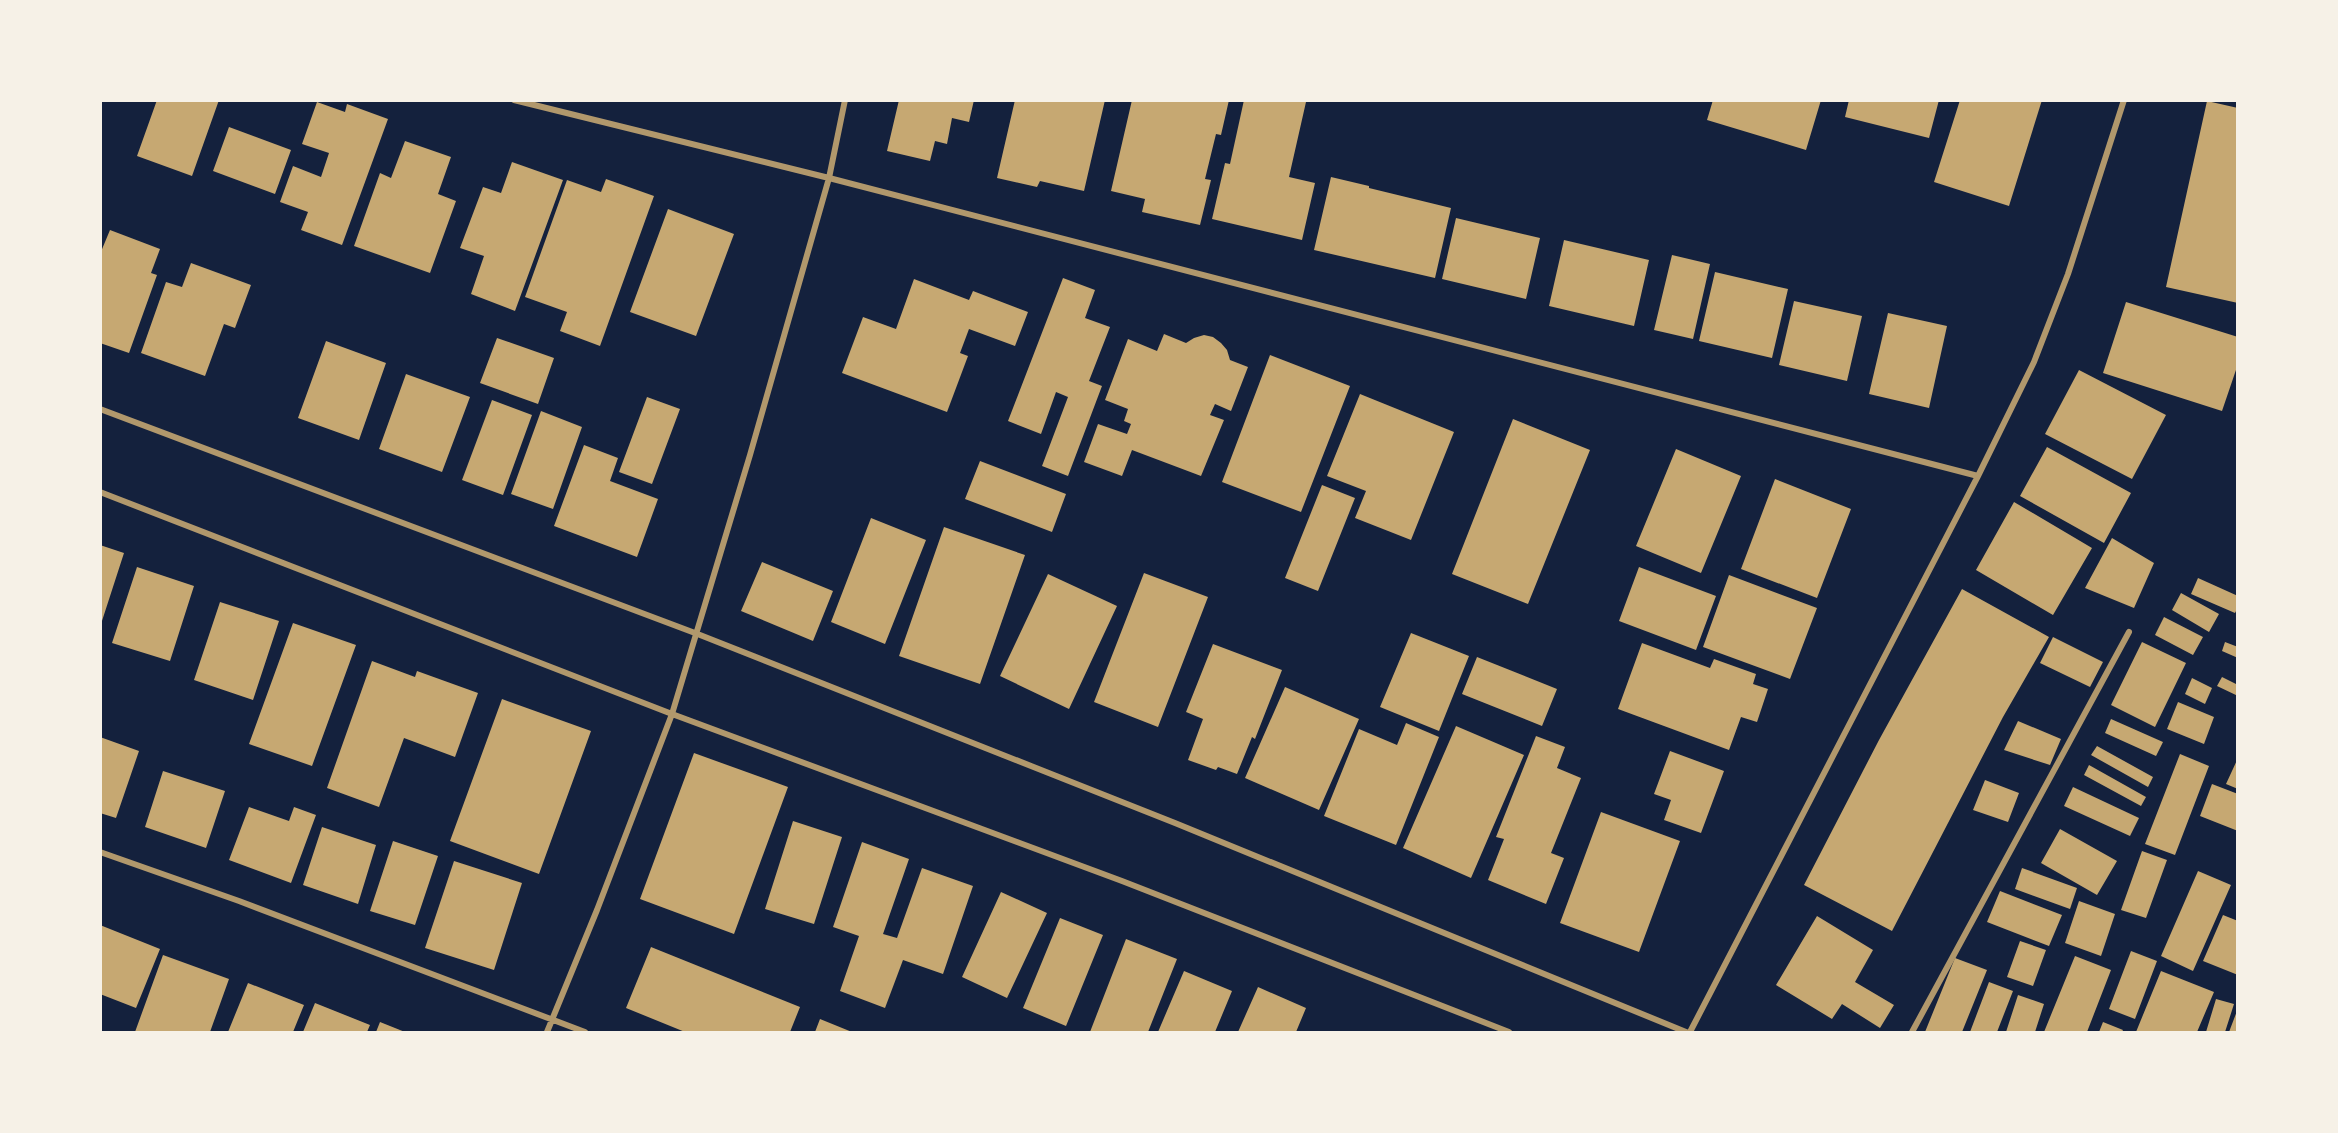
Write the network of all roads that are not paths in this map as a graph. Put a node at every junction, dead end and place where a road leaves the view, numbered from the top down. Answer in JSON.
{"nodes":[{"id":1,"x":514,"y":100,"type":"edge"},
{"id":2,"x":845,"y":100,"type":"edge"},
{"id":3,"x":2124,"y":100,"type":"edge"},
{"id":4,"x":829,"y":178,"type":"junction"},
{"id":5,"x":100,"y":409,"type":"edge"},
{"id":6,"x":1978,"y":476,"type":"junction"},
{"id":7,"x":100,"y":492,"type":"edge"},
{"id":8,"x":2129,"y":632,"type":"dead end"},
{"id":9,"x":695,"y":633,"type":"junction"},
{"id":10,"x":672,"y":714,"type":"junction"},
{"id":11,"x":100,"y":852,"type":"edge"},
{"id":12,"x":552,"y":1018,"type":"junction"},
{"id":13,"x":547,"y":1032,"type":"edge"},
{"id":14,"x":585,"y":1032,"type":"edge"},
{"id":15,"x":1509,"y":1032,"type":"edge"},
{"id":16,"x":1688,"y":1032,"type":"edge"},
{"id":17,"x":1912,"y":1032,"type":"edge"}],
"edges":[{"from":1,"to":4,"type":"street"},
{"from":2,"to":4,"type":"street"},
{"from":3,"to":6,"type":"street"},
{"from":4,"to":6,"type":"street"},
{"from":4,"to":9,"type":"street"},
{"from":5,"to":9,"type":"street"},
{"from":6,"to":16,"type":"street"},
{"from":7,"to":10,"type":"street"},
{"from":8,"to":17,"type":"street"},
{"from":9,"to":10,"type":"street"},
{"from":9,"to":16,"type":"street"},
{"from":10,"to":12,"type":"street"},
{"from":10,"to":15,"type":"street"},
{"from":11,"to":12,"type":"street"},
{"from":12,"to":13,"type":"street"},
{"from":12,"to":14,"type":"street"}]}
